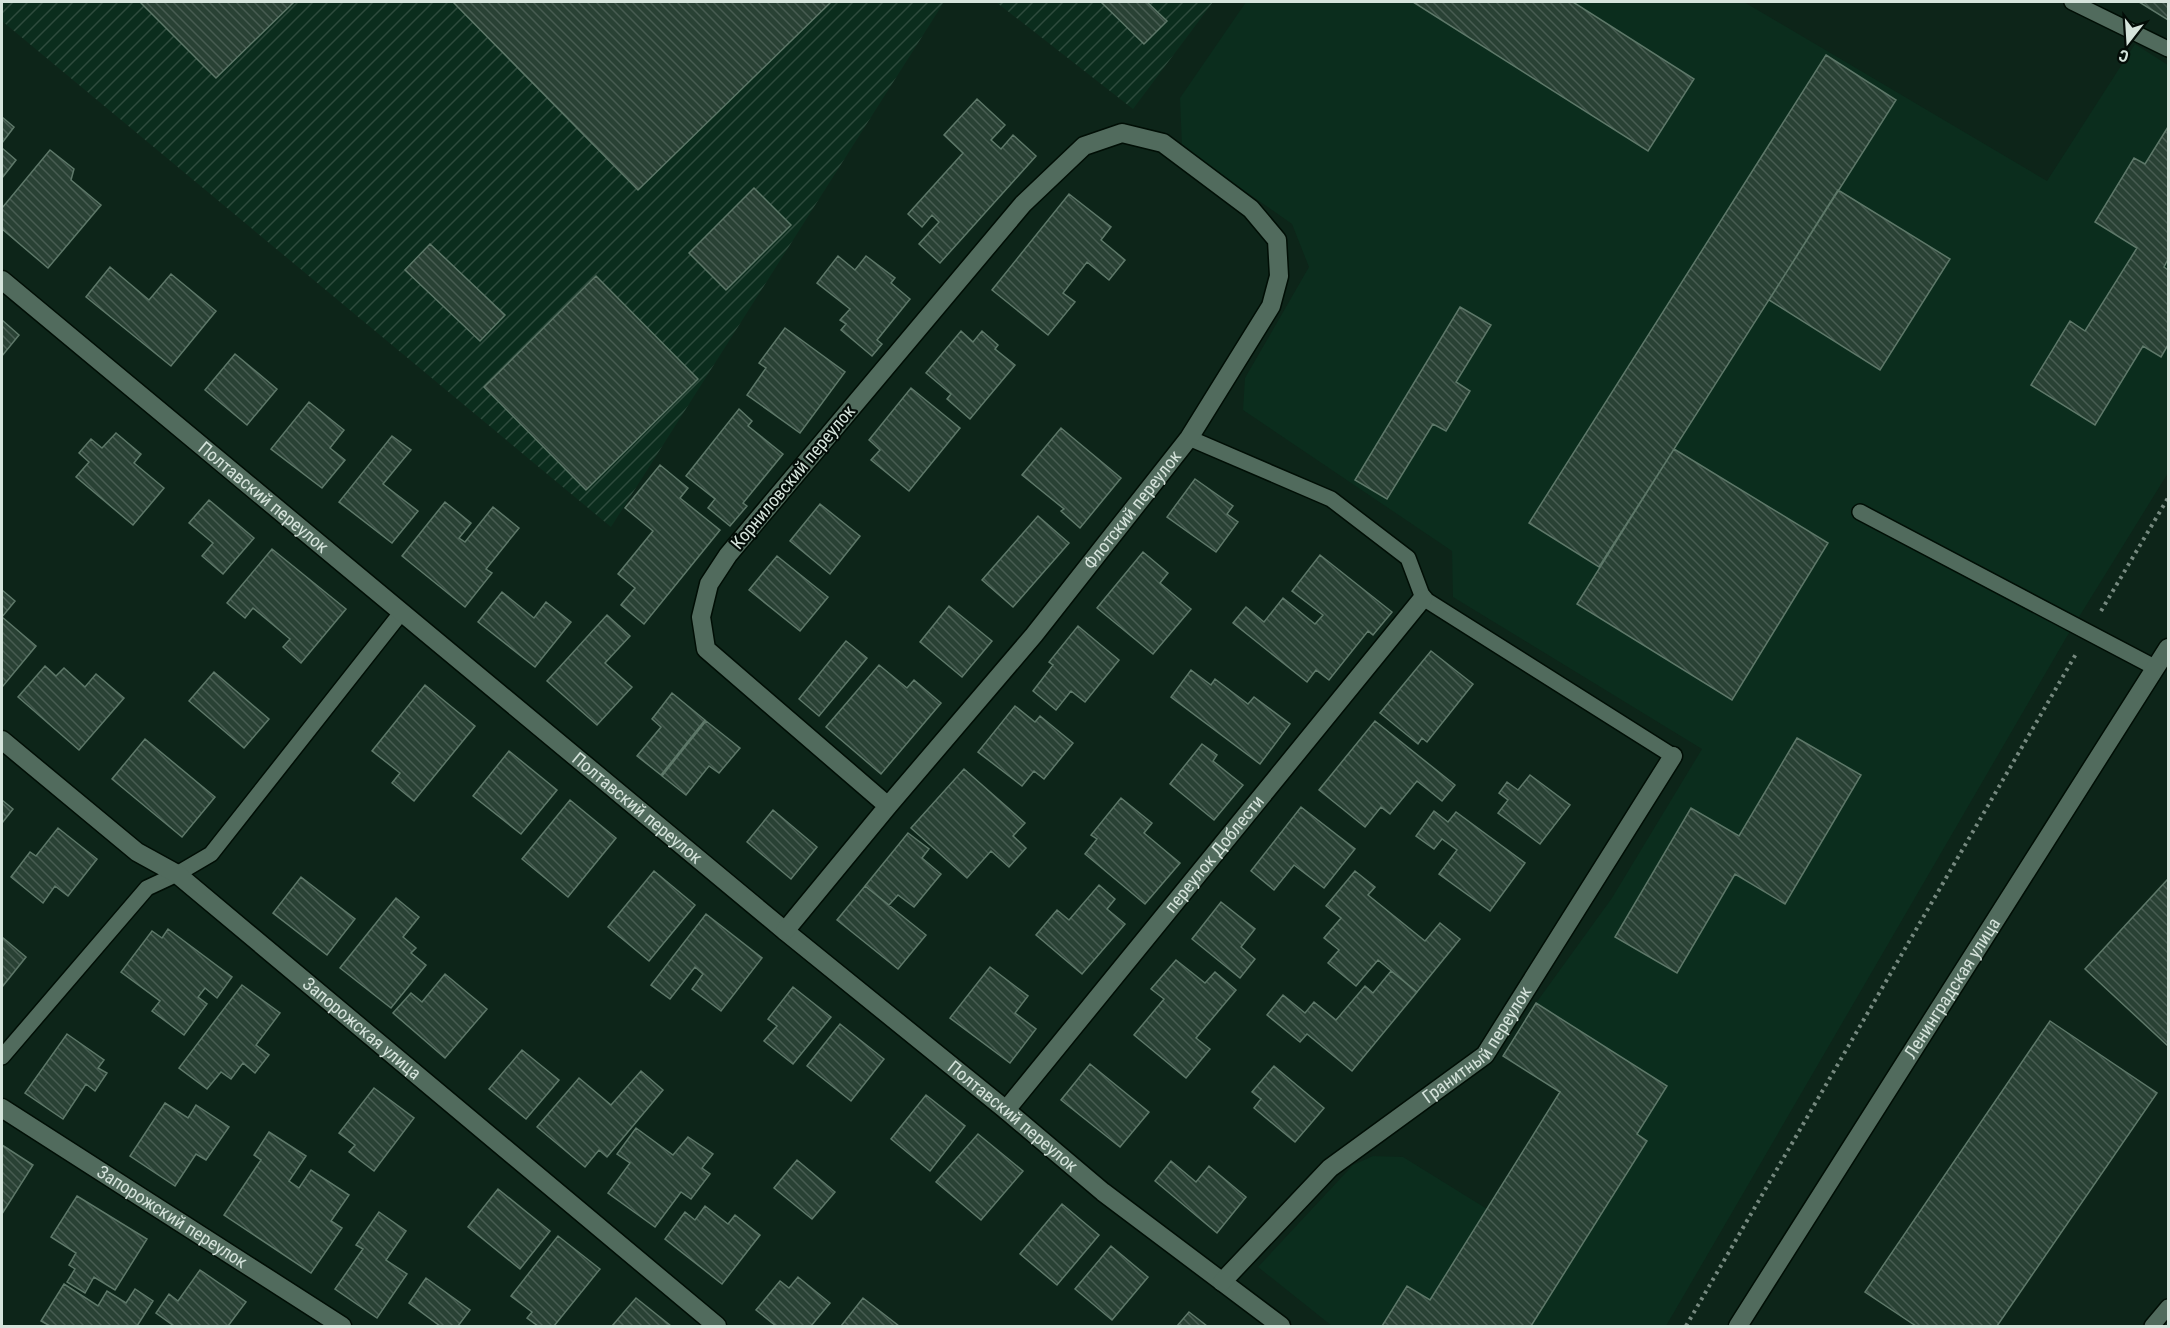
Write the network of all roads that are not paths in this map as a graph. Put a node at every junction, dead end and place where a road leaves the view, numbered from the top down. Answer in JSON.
{"nodes":[{"id":1,"x":2080,"y":3,"type":"edge"},
{"id":2,"x":2169,"y":48,"type":"edge"},
{"id":3,"x":1084,"y":146,"type":"joint"},
{"id":4,"x":2,"y":280,"type":"edge"},
{"id":5,"x":1189,"y":438,"type":"junction"},
{"id":6,"x":1860,"y":512,"type":"dead end"},
{"id":7,"x":1423,"y":598,"type":"junction"},
{"id":8,"x":401,"y":613,"type":"junction"},
{"id":9,"x":2169,"y":648,"type":"edge"},
{"id":10,"x":2156,"y":668,"type":"junction"},
{"id":11,"x":2,"y":740,"type":"edge"},
{"id":12,"x":1673,"y":756,"type":"joint"},
{"id":13,"x":888,"y":806,"type":"junction"},
{"id":14,"x":177,"y":874,"type":"junction"},
{"id":15,"x":785,"y":931,"type":"junction"},
{"id":16,"x":2,"y":1057,"type":"edge"},
{"id":17,"x":2,"y":1108,"type":"edge"},
{"id":18,"x":1006,"y":1110,"type":"junction"},
{"id":19,"x":1222,"y":1282,"type":"junction"},
{"id":20,"x":2169,"y":1307,"type":"edge"},
{"id":21,"x":342,"y":1326,"type":"edge"},
{"id":22,"x":717,"y":1326,"type":"edge"},
{"id":23,"x":1281,"y":1326,"type":"edge"},
{"id":24,"x":1738,"y":1326,"type":"edge"},
{"id":25,"x":2152,"y":1326,"type":"edge"}],
"edges":[{"from":1,"to":2,"type":"lane"},
{"from":3,"to":5,"type":"street","name":"Флотский переулок"},
{"from":3,"to":13,"type":"street","name":"Корниловский переулок"},
{"from":4,"to":8,"type":"street","name":"Полтавский переулок"},
{"from":5,"to":7,"type":"lane"},
{"from":5,"to":13,"type":"street","name":"Флотский переулок"},
{"from":6,"to":10,"type":"lane"},
{"from":7,"to":12,"type":"lane"},
{"from":7,"to":18,"type":"street","name":"переулок Доблести"},
{"from":8,"to":14,"type":"lane"},
{"from":8,"to":15,"type":"street","name":"Полтавский переулок"},
{"from":9,"to":10,"type":"street","name":"Ленинградская улица"},
{"from":10,"to":24,"type":"street","name":"Ленинградская улица"},
{"from":11,"to":14,"type":"street","name":"Запорожская улица"},
{"from":12,"to":19,"type":"street","name":"Гранитный переулок"},
{"from":13,"to":15,"type":"street","name":"Флотский переулок"},
{"from":14,"to":16,"type":"lane"},
{"from":14,"to":22,"type":"street","name":"Запорожская улица"},
{"from":15,"to":18,"type":"street","name":"Полтавский переулок"},
{"from":17,"to":21,"type":"street","name":"Запорожский переулок"},
{"from":18,"to":19,"type":"street","name":"Полтавский переулок"},
{"from":19,"to":23,"type":"street","name":"Полтавский переулок"},
{"from":20,"to":25,"type":"lane"}]}
